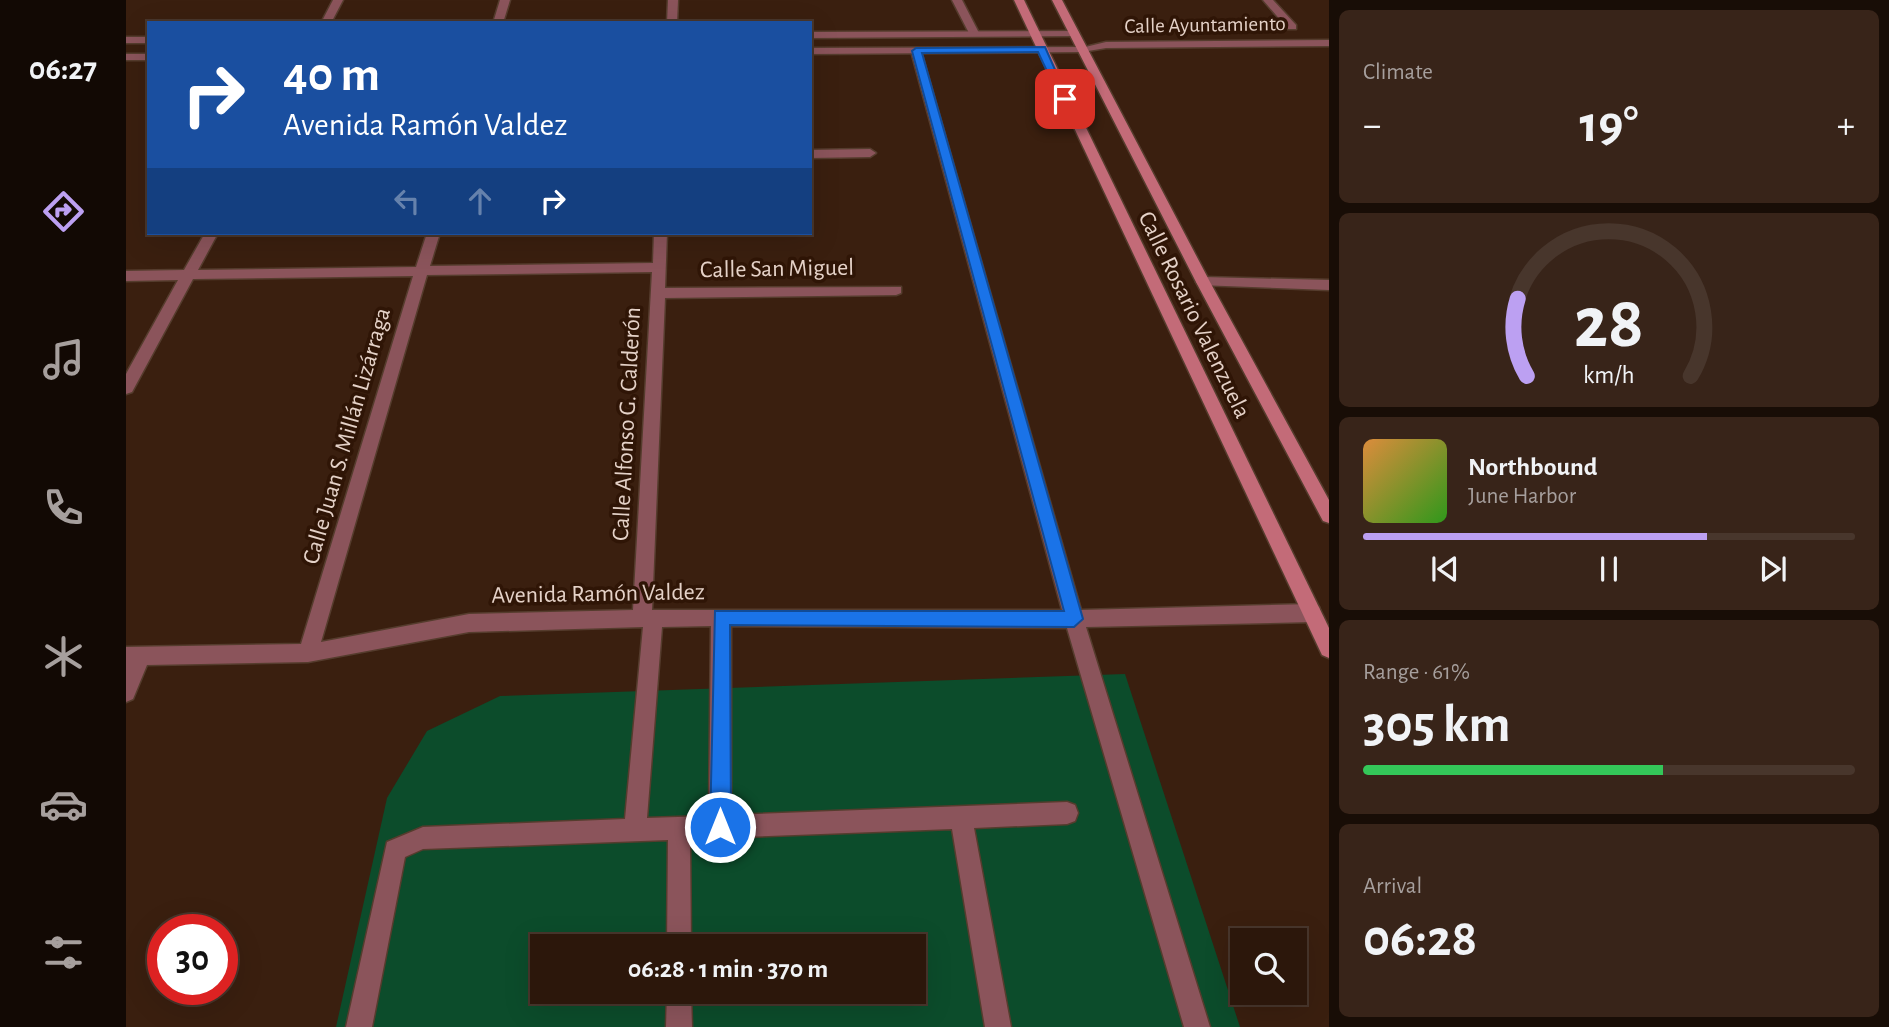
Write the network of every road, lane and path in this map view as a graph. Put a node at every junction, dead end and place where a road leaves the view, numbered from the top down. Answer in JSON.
{"nodes":[{"id":1,"x":338,"y":0,"type":"edge"},
{"id":2,"x":505,"y":0,"type":"edge"},
{"id":3,"x":673,"y":0,"type":"edge"},
{"id":4,"x":957,"y":0,"type":"edge"},
{"id":5,"x":1019,"y":0,"type":"edge"},
{"id":6,"x":1057,"y":0,"type":"edge"},
{"id":7,"x":1268,"y":0,"type":"edge"},
{"id":8,"x":327,"y":21,"type":"edge"},
{"id":9,"x":499,"y":21,"type":"edge"},
{"id":10,"x":672,"y":21,"type":"edge"},
{"id":11,"x":1292,"y":27,"type":"dead end"},
{"id":12,"x":974,"y":33,"type":"junction"},
{"id":13,"x":1034,"y":33,"type":"junction"},
{"id":14,"x":1074,"y":33,"type":"junction"},
{"id":15,"x":812,"y":35,"type":"edge"},
{"id":16,"x":126,"y":40,"type":"edge"},
{"id":17,"x":147,"y":40,"type":"edge"},
{"id":18,"x":1329,"y":43,"type":"edge"},
{"id":19,"x":1082,"y":49,"type":"junction"},
{"id":20,"x":1042,"y":50,"type":"junction"},
{"id":21,"x":812,"y":51,"type":"edge"},
{"id":22,"x":916,"y":51,"type":"junction"},
{"id":23,"x":126,"y":57,"type":"edge"},
{"id":24,"x":147,"y":57,"type":"edge"},
{"id":25,"x":870,"y":153,"type":"dead end"},
{"id":26,"x":812,"y":154,"type":"edge"},
{"id":27,"x":210,"y":235,"type":"edge"},
{"id":28,"x":432,"y":235,"type":"edge"},
{"id":29,"x":661,"y":235,"type":"edge"},
{"id":30,"x":660,"y":267,"type":"junction"},
{"id":31,"x":421,"y":270,"type":"junction"},
{"id":32,"x":188,"y":275,"type":"junction"},
{"id":33,"x":126,"y":276,"type":"edge"},
{"id":34,"x":1203,"y":282,"type":"junction"},
{"id":35,"x":1329,"y":285,"type":"edge"},
{"id":36,"x":896,"y":290,"type":"dead end"},
{"id":37,"x":658,"y":293,"type":"junction"},
{"id":38,"x":126,"y":388,"type":"edge"},
{"id":39,"x":1329,"y":516,"type":"edge"},
{"id":40,"x":1312,"y":613,"type":"junction"},
{"id":41,"x":722,"y":617,"type":"junction"},
{"id":42,"x":648,"y":618,"type":"junction"},
{"id":43,"x":1074,"y":619,"type":"junction"},
{"id":44,"x":1329,"y":649,"type":"edge"},
{"id":45,"x":308,"y":653,"type":"junction"},
{"id":46,"x":134,"y":656,"type":"edge"},
{"id":47,"x":126,"y":692,"type":"edge"},
{"id":48,"x":1067,"y":813,"type":"dead end"},
{"id":49,"x":961,"y":819,"type":"junction"},
{"id":50,"x":720,"y":827,"type":"junction"},
{"id":51,"x":679,"y":829,"type":"junction"},
{"id":52,"x":635,"y":830,"type":"junction"},
{"id":53,"x":679,"y":934,"type":"edge"},
{"id":54,"x":679,"y":1004,"type":"edge"},
{"id":55,"x":359,"y":1027,"type":"edge"},
{"id":56,"x":679,"y":1027,"type":"edge"},
{"id":57,"x":998,"y":1027,"type":"edge"},
{"id":58,"x":1197,"y":1027,"type":"edge"}],
"edges":[{"from":1,"to":8,"type":"street"},
{"from":2,"to":9,"type":"street"},
{"from":3,"to":10,"type":"street"},
{"from":4,"to":12,"type":"street"},
{"from":5,"to":13,"type":"main road","name":"Calle Rosario Valenzuela"},
{"from":6,"to":14,"type":"main road","name":"Calle Rosario Valenzuela"},
{"from":7,"to":11,"type":"street"},
{"from":12,"to":13,"type":"street"},
{"from":12,"to":15,"type":"street"},
{"from":13,"to":14,"type":"street"},
{"from":13,"to":20,"type":"main road","name":"Calle Rosario Valenzuela"},
{"from":14,"to":19,"type":"main road","name":"Calle Rosario Valenzuela"},
{"from":16,"to":17,"type":"street"},
{"from":18,"to":19,"type":"street","name":"Calle Ayuntamiento"},
{"from":19,"to":20,"type":"street","name":"Calle Ayuntamiento"},
{"from":19,"to":34,"type":"main road","name":"Calle Rosario Valenzuela"},
{"from":20,"to":22,"type":"street","name":"Calle Ayuntamiento"},
{"from":20,"to":40,"type":"main road","name":"Calle Rosario Valenzuela"},
{"from":21,"to":22,"type":"street","name":"Calle Ayuntamiento"},
{"from":22,"to":43,"type":"street"},
{"from":23,"to":24,"type":"street"},
{"from":25,"to":26,"type":"street"},
{"from":27,"to":32,"type":"street"},
{"from":28,"to":31,"type":"street","name":"Calle Juan S. Millán Lizárraga"},
{"from":29,"to":30,"type":"street","name":"Calle Alfonso G. Calderón"},
{"from":30,"to":31,"type":"street"},
{"from":30,"to":37,"type":"street","name":"Calle Alfonso G. Calderón"},
{"from":31,"to":32,"type":"street"},
{"from":31,"to":45,"type":"street","name":"Calle Juan S. Millán Lizárraga"},
{"from":32,"to":33,"type":"street"},
{"from":32,"to":38,"type":"street"},
{"from":34,"to":35,"type":"street"},
{"from":34,"to":39,"type":"main road","name":"Calle Rosario Valenzuela"},
{"from":36,"to":37,"type":"street","name":"Calle San Miguel"},
{"from":37,"to":42,"type":"street","name":"Calle Alfonso G. Calderón"},
{"from":40,"to":43,"type":"street","name":"Avenida Ramón Valdez"},
{"from":40,"to":44,"type":"main road","name":"Calle Rosario Valenzuela"},
{"from":41,"to":42,"type":"street","name":"Avenida Ramón Valdez"},
{"from":41,"to":43,"type":"street","name":"Avenida Ramón Valdez"},
{"from":41,"to":50,"type":"street"},
{"from":42,"to":45,"type":"street","name":"Avenida Ramón Valdez"},
{"from":42,"to":52,"type":"street","name":"Calle Alfonso G. Calderón"},
{"from":43,"to":58,"type":"street"},
{"from":45,"to":46,"type":"street","name":"Avenida Ramón Valdez"},
{"from":46,"to":47,"type":"street"},
{"from":48,"to":49,"type":"street"},
{"from":49,"to":50,"type":"street"},
{"from":49,"to":57,"type":"street"},
{"from":50,"to":51,"type":"street"},
{"from":51,"to":52,"type":"street"},
{"from":51,"to":53,"type":"street"},
{"from":52,"to":55,"type":"street"},
{"from":54,"to":56,"type":"street"}]}
